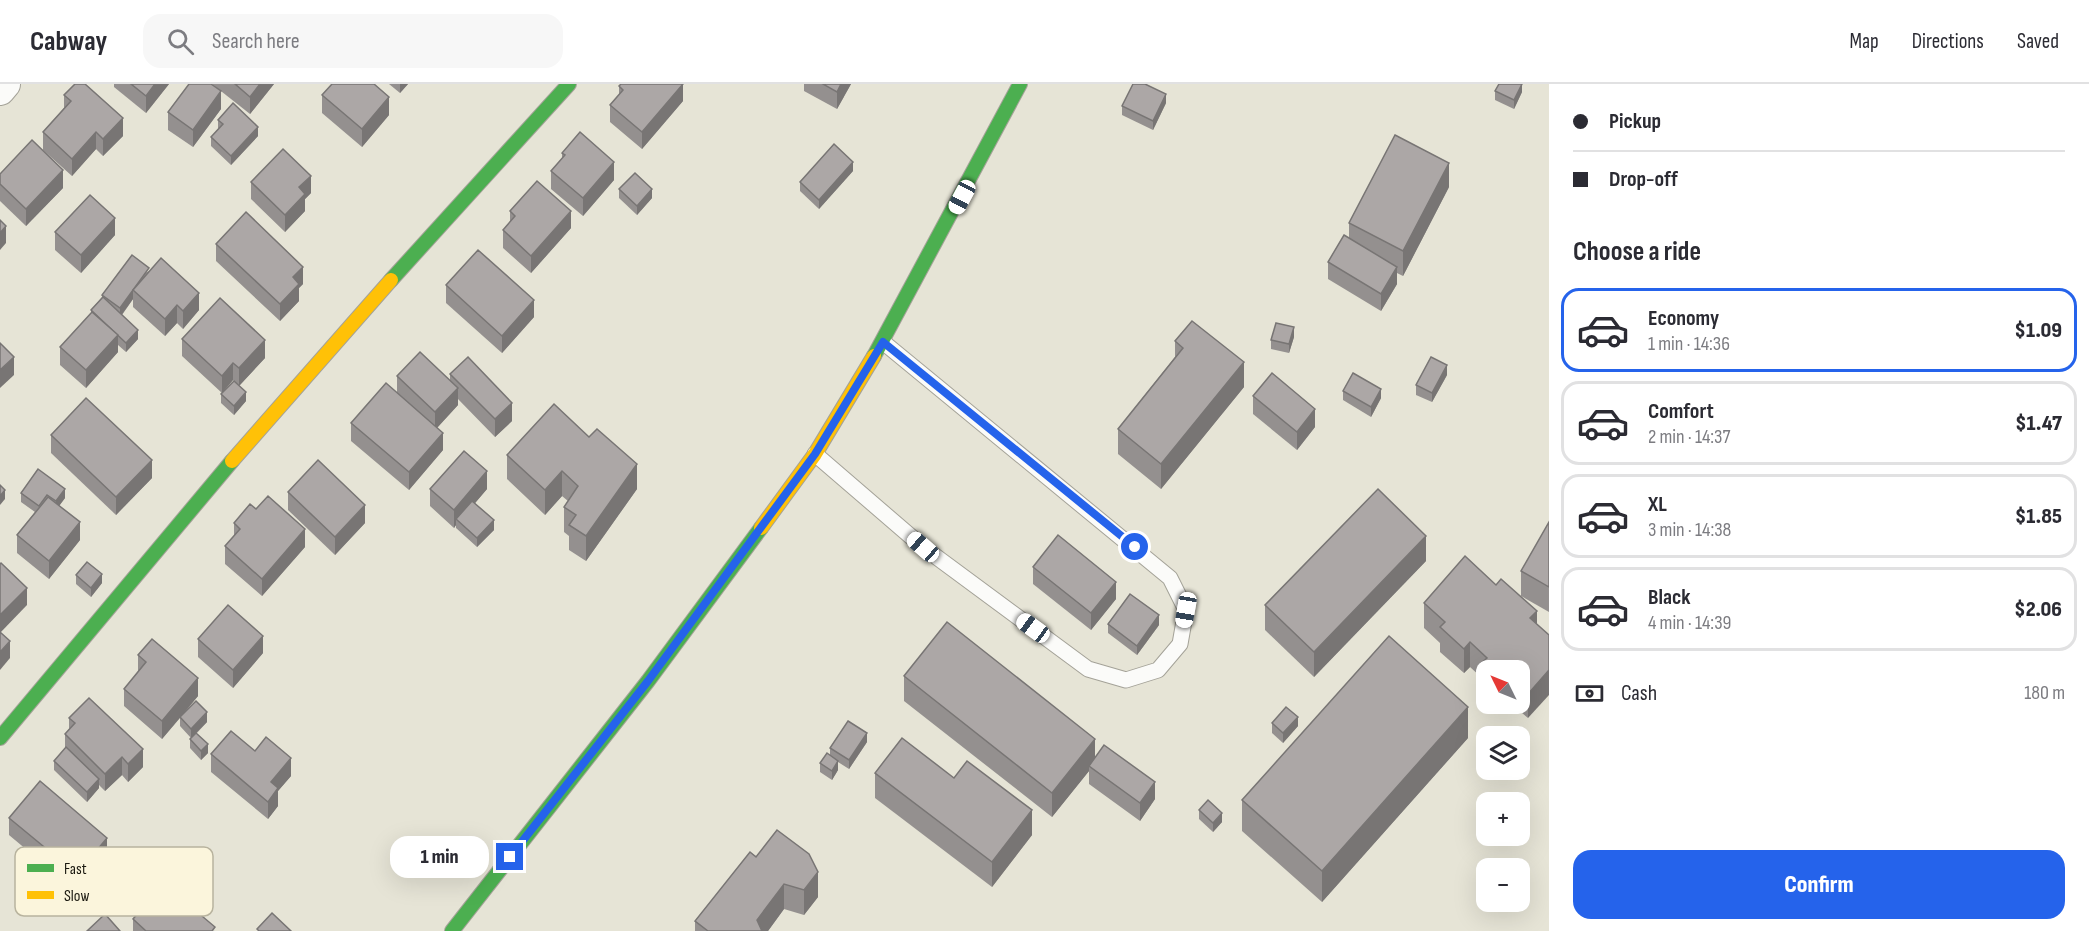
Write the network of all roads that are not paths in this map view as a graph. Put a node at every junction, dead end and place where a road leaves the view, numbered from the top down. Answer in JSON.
{"nodes":[{"id":1,"x":5,"y":84,"type":"edge"},
{"id":2,"x":569,"y":84,"type":"edge"},
{"id":3,"x":1020,"y":84,"type":"edge"},
{"id":4,"x":0,"y":90,"type":"edge"},
{"id":5,"x":883,"y":342,"type":"junction"},
{"id":6,"x":815,"y":454,"type":"junction"},
{"id":7,"x":0,"y":738,"type":"edge"},
{"id":8,"x":452,"y":931,"type":"edge"}],
"edges":[{"from":1,"to":4,"type":"street"},
{"from":2,"to":7,"type":"main road"},
{"from":3,"to":5,"type":"main road"},
{"from":5,"to":6,"type":"main road"},
{"from":5,"to":6,"type":"lane"},
{"from":6,"to":8,"type":"main road"}]}
